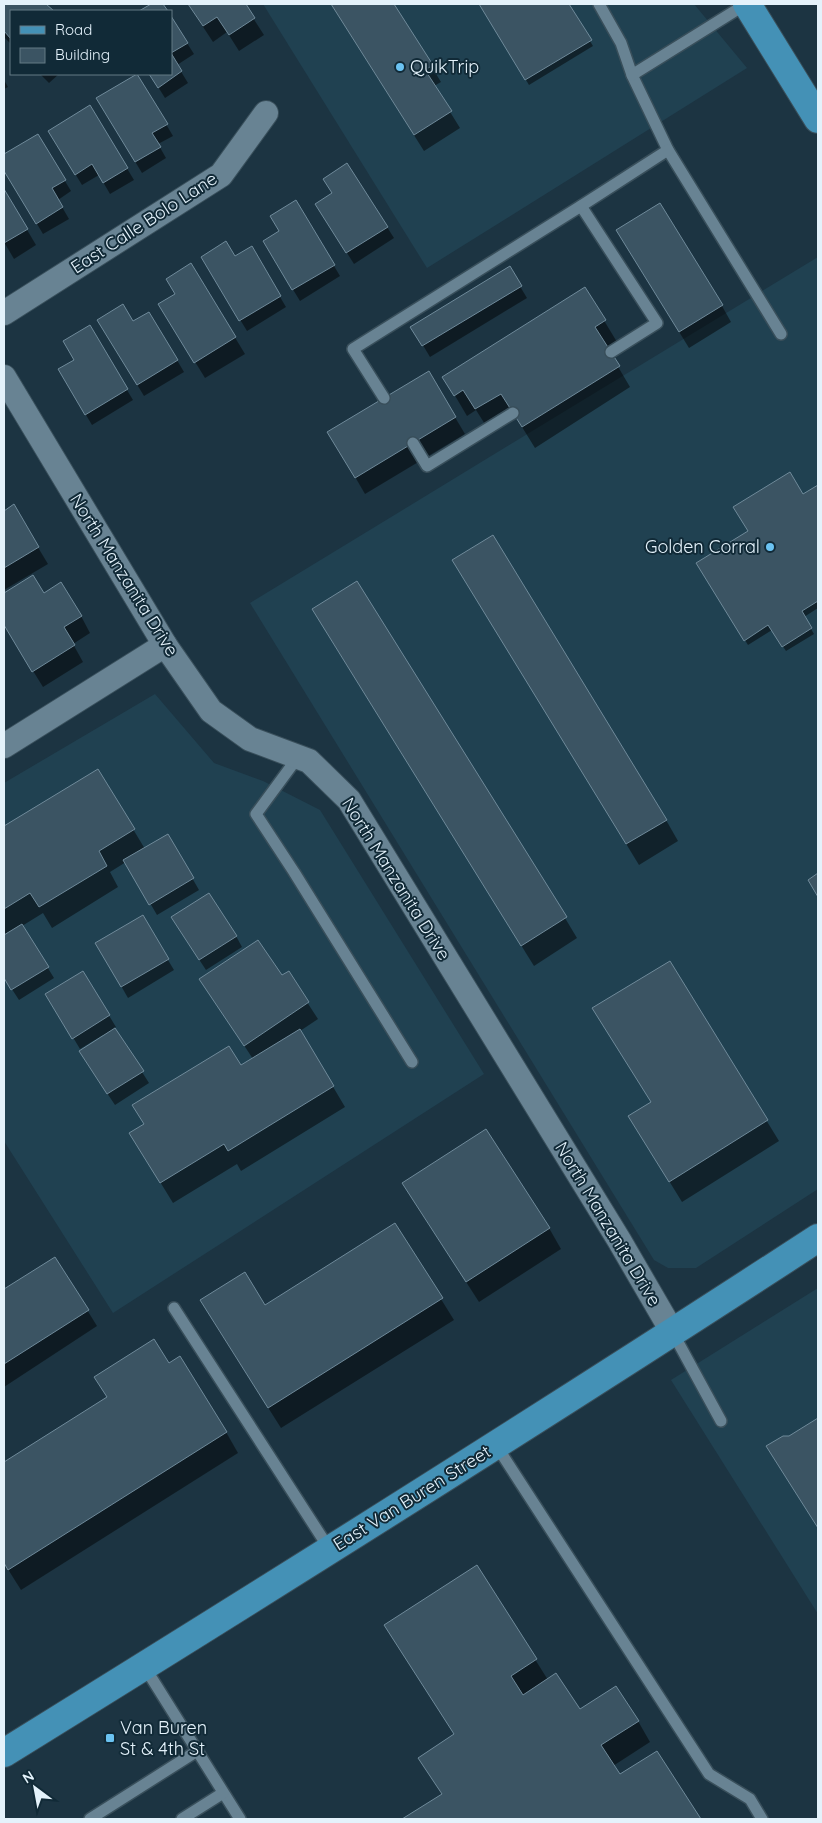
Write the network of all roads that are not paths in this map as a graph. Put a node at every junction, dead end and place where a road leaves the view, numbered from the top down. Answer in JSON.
{"nodes":[{"id":1,"x":599,"y":4,"type":"edge"},
{"id":2,"x":746,"y":4,"type":"edge"},
{"id":3,"x":632,"y":75,"type":"junction"},
{"id":4,"x":266,"y":113,"type":"dead end"},
{"id":5,"x":818,"y":119,"type":"edge"},
{"id":6,"x":668,"y":150,"type":"junction"},
{"id":7,"x":581,"y":206,"type":"junction"},
{"id":8,"x":4,"y":313,"type":"edge"},
{"id":9,"x":781,"y":334,"type":"dead end"},
{"id":10,"x":611,"y":352,"type":"dead end"},
{"id":11,"x":4,"y":377,"type":"edge"},
{"id":12,"x":384,"y":398,"type":"dead end"},
{"id":13,"x":513,"y":413,"type":"dead end"},
{"id":14,"x":413,"y":444,"type":"dead end"},
{"id":15,"x":166,"y":644,"type":"junction"},
{"id":16,"x":5,"y":743,"type":"edge"},
{"id":17,"x":298,"y":757,"type":"junction"},
{"id":18,"x":412,"y":1062,"type":"dead end"},
{"id":19,"x":818,"y":1238,"type":"edge"},
{"id":20,"x":174,"y":1308,"type":"dead end"},
{"id":21,"x":673,"y":1332,"type":"junction"},
{"id":22,"x":721,"y":1421,"type":"dead end"},
{"id":23,"x":496,"y":1445,"type":"junction"},
{"id":24,"x":330,"y":1550,"type":"junction"},
{"id":25,"x":144,"y":1666,"type":"junction"},
{"id":26,"x":197,"y":1751,"type":"junction"},
{"id":27,"x":4,"y":1753,"type":"edge"},
{"id":28,"x":223,"y":1793,"type":"junction"},
{"id":29,"x":90,"y":1819,"type":"edge"},
{"id":30,"x":182,"y":1819,"type":"edge"},
{"id":31,"x":240,"y":1819,"type":"edge"},
{"id":32,"x":762,"y":1819,"type":"edge"}],
"edges":[{"from":1,"to":3,"type":"lane"},
{"from":2,"to":3,"type":"lane"},
{"from":2,"to":5,"type":"main road"},
{"from":3,"to":6,"type":"lane"},
{"from":4,"to":8,"type":"street","name":"East Calle Bolo Lane"},
{"from":6,"to":7,"type":"lane"},
{"from":6,"to":9,"type":"lane"},
{"from":7,"to":10,"type":"lane"},
{"from":7,"to":12,"type":"lane"},
{"from":11,"to":15,"type":"street","name":"North Manzanita Drive"},
{"from":13,"to":14,"type":"lane"},
{"from":15,"to":16,"type":"street"},
{"from":15,"to":17,"type":"street","name":"North Manzanita Drive"},
{"from":17,"to":18,"type":"lane"},
{"from":17,"to":21,"type":"street","name":"North Manzanita Drive"},
{"from":19,"to":21,"type":"main road","name":"East Van Buren Street"},
{"from":20,"to":24,"type":"lane"},
{"from":21,"to":22,"type":"lane"},
{"from":21,"to":23,"type":"main road","name":"East Van Buren Street"},
{"from":23,"to":24,"type":"main road","name":"East Van Buren Street"},
{"from":23,"to":32,"type":"lane"},
{"from":24,"to":25,"type":"main road","name":"East Van Buren Street"},
{"from":25,"to":26,"type":"lane"},
{"from":25,"to":27,"type":"main road","name":"East Van Buren Street"},
{"from":26,"to":28,"type":"lane"},
{"from":26,"to":29,"type":"lane"},
{"from":28,"to":30,"type":"lane"},
{"from":28,"to":31,"type":"lane"}]}
